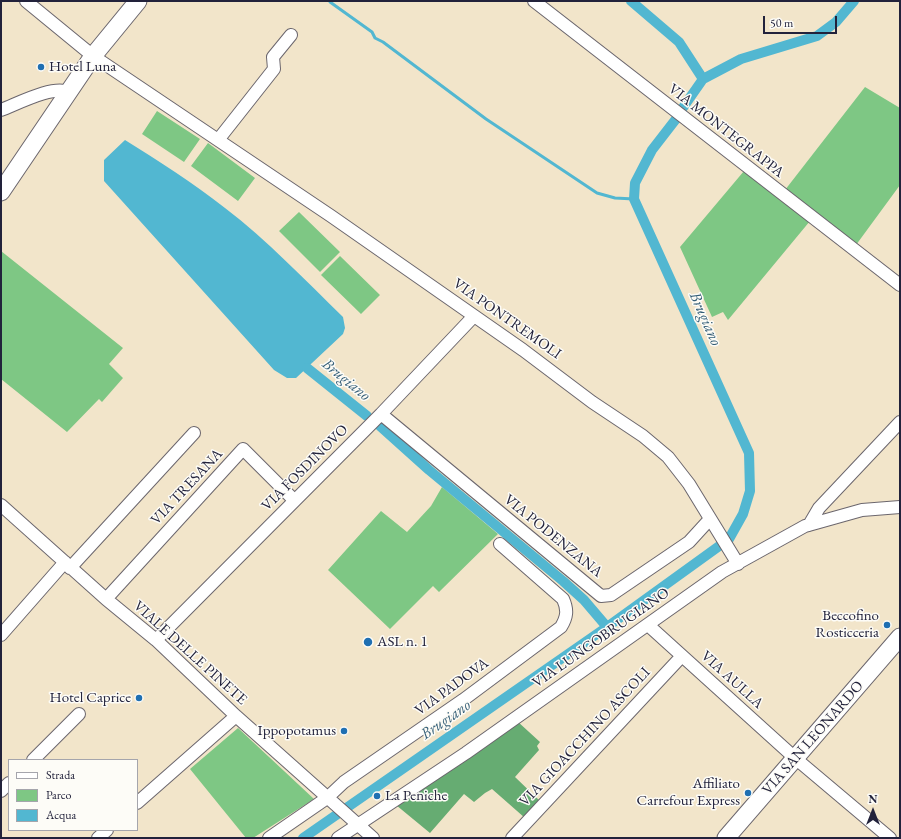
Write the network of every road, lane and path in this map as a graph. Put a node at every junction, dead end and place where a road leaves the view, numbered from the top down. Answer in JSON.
{"nodes":[{"id":1,"x":26,"y":1,"type":"edge"},
{"id":2,"x":138,"y":1,"type":"edge"},
{"id":3,"x":534,"y":1,"type":"edge"},
{"id":4,"x":291,"y":34,"type":"dead end"},
{"id":5,"x":93,"y":56,"type":"junction"},
{"id":6,"x":68,"y":92,"type":"junction"},
{"id":7,"x":1,"y":110,"type":"edge"},
{"id":8,"x":218,"y":140,"type":"junction"},
{"id":9,"x":1,"y":192,"type":"edge"},
{"id":10,"x":900,"y":285,"type":"edge"},
{"id":11,"x":474,"y":316,"type":"junction"},
{"id":12,"x":380,"y":414,"type":"junction"},
{"id":13,"x":900,"y":422,"type":"edge"},
{"id":14,"x":194,"y":433,"type":"dead end"},
{"id":15,"x":294,"y":500,"type":"junction"},
{"id":16,"x":1,"y":505,"type":"edge"},
{"id":17,"x":900,"y":507,"type":"edge"},
{"id":18,"x":710,"y":520,"type":"junction"},
{"id":19,"x":809,"y":525,"type":"junction"},
{"id":20,"x":500,"y":544,"type":"dead end"},
{"id":21,"x":736,"y":559,"type":"junction"},
{"id":22,"x":68,"y":565,"type":"junction"},
{"id":23,"x":106,"y":599,"type":"junction"},
{"id":24,"x":648,"y":625,"type":"junction"},
{"id":25,"x":1,"y":635,"type":"edge"},
{"id":26,"x":900,"y":637,"type":"edge"},
{"id":27,"x":156,"y":640,"type":"junction"},
{"id":28,"x":681,"y":656,"type":"junction"},
{"id":29,"x":80,"y":714,"type":"dead end"},
{"id":30,"x":236,"y":716,"type":"junction"},
{"id":31,"x":795,"y":758,"type":"junction"},
{"id":32,"x":34,"y":759,"type":"edge"},
{"id":33,"x":328,"y":799,"type":"junction"},
{"id":34,"x":138,"y":803,"type":"edge"},
{"id":35,"x":356,"y":823,"type":"junction"},
{"id":36,"x":106,"y":831,"type":"edge"},
{"id":37,"x":98,"y":838,"type":"edge"},
{"id":38,"x":269,"y":838,"type":"edge"},
{"id":39,"x":338,"y":838,"type":"edge"},
{"id":40,"x":373,"y":838,"type":"edge"},
{"id":41,"x":512,"y":838,"type":"edge"},
{"id":42,"x":726,"y":838,"type":"edge"},
{"id":43,"x":890,"y":838,"type":"edge"}],
"edges":[{"from":1,"to":5,"type":"street","name":"VIA PONTREMOLI"},
{"from":2,"to":5,"type":"main road"},
{"from":3,"to":10,"type":"street","name":"VIA MONTEGRAPPA"},
{"from":4,"to":8,"type":"street"},
{"from":5,"to":6,"type":"main road"},
{"from":5,"to":8,"type":"street","name":"VIA PONTREMOLI"},
{"from":6,"to":7,"type":"street"},
{"from":6,"to":9,"type":"main road"},
{"from":8,"to":11,"type":"street","name":"VIA PONTREMOLI"},
{"from":11,"to":12,"type":"street","name":"VIA FOSDINOVO"},
{"from":11,"to":18,"type":"street","name":"VIA PONTREMOLI"},
{"from":12,"to":15,"type":"street","name":"VIA FOSDINOVO"},
{"from":12,"to":18,"type":"street","name":"VIA PODENZANA"},
{"from":13,"to":19,"type":"street"},
{"from":14,"to":22,"type":"street"},
{"from":15,"to":23,"type":"street","name":"VIA TRESANA"},
{"from":15,"to":27,"type":"street","name":"VIA FOSDINOVO"},
{"from":16,"to":22,"type":"street","name":"VIALE DELLE PINETE"},
{"from":17,"to":19,"type":"street","name":"VIA LUNGOBRUGIANO"},
{"from":18,"to":21,"type":"street","name":"VIA PONTREMOLI"},
{"from":19,"to":21,"type":"street","name":"VIA LUNGOBRUGIANO"},
{"from":20,"to":33,"type":"street","name":"VIA PADOVA"},
{"from":21,"to":24,"type":"street","name":"VIA LUNGOBRUGIANO"},
{"from":22,"to":23,"type":"street","name":"VIALE DELLE PINETE"},
{"from":22,"to":25,"type":"street"},
{"from":23,"to":27,"type":"street","name":"VIALE DELLE PINETE"},
{"from":24,"to":28,"type":"street","name":"VIA AULLA"},
{"from":24,"to":35,"type":"street","name":"VIA LUNGOBRUGIANO"},
{"from":26,"to":31,"type":"main road","name":"VIA SAN LEONARDO"},
{"from":27,"to":30,"type":"street","name":"VIALE DELLE PINETE"},
{"from":28,"to":31,"type":"street","name":"VIA AULLA"},
{"from":28,"to":41,"type":"street","name":"VIA GIOACCHINO ASCOLI"},
{"from":29,"to":32,"type":"street"},
{"from":30,"to":33,"type":"street","name":"VIALE DELLE PINETE"},
{"from":30,"to":34,"type":"street"},
{"from":31,"to":42,"type":"main road","name":"VIA SAN LEONARDO"},
{"from":31,"to":43,"type":"street","name":"VIA AULLA"},
{"from":33,"to":35,"type":"street","name":"VIALE DELLE PINETE"},
{"from":33,"to":38,"type":"street","name":"VIA PADOVA"},
{"from":35,"to":39,"type":"street","name":"VIA LUNGOBRUGIANO"},
{"from":35,"to":40,"type":"street","name":"VIALE DELLE PINETE"},
{"from":36,"to":37,"type":"street"}]}
